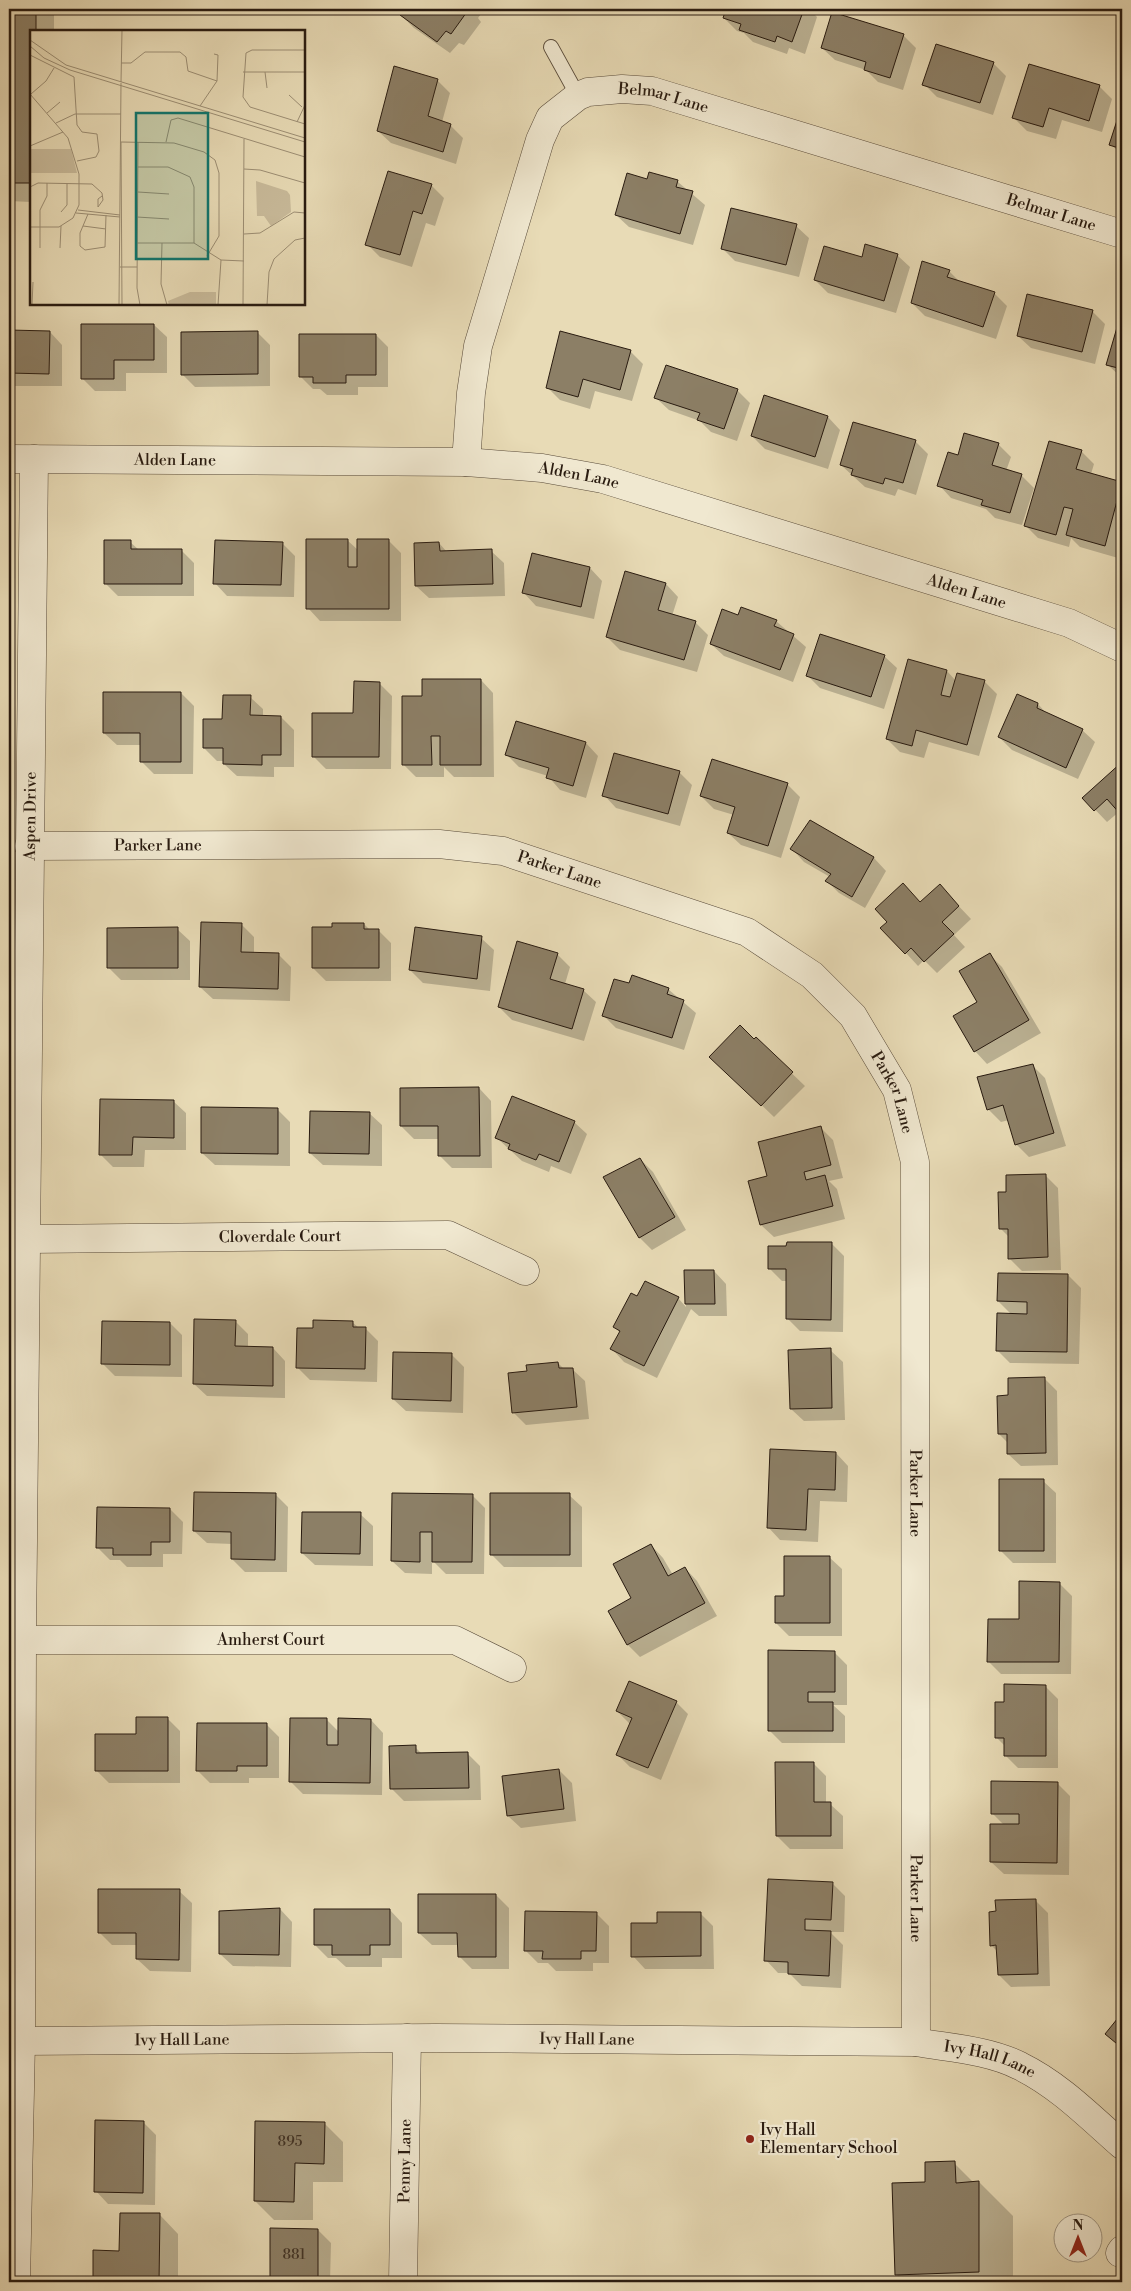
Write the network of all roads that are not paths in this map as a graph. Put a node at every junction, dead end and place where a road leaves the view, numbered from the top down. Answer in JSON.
{"nodes":[{"id":1,"x":551,"y":47,"type":"dead end"},
{"id":2,"x":578,"y":96,"type":"junction"},
{"id":3,"x":1122,"y":234,"type":"edge"},
{"id":4,"x":21,"y":459,"type":"edge"},
{"id":5,"x":466,"y":462,"type":"junction"},
{"id":6,"x":1122,"y":648,"type":"edge"},
{"id":7,"x":29,"y":846,"type":"junction"},
{"id":8,"x":28,"y":1239,"type":"junction"},
{"id":9,"x":524,"y":1271,"type":"dead end"},
{"id":10,"x":22,"y":1640,"type":"junction"},
{"id":11,"x":512,"y":1668,"type":"dead end"},
{"id":12,"x":408,"y":2038,"type":"junction"},
{"id":13,"x":21,"y":2041,"type":"junction"},
{"id":14,"x":916,"y":2042,"type":"junction"},
{"id":15,"x":1122,"y":2145,"type":"edge"},
{"id":16,"x":16,"y":2282,"type":"edge"},
{"id":17,"x":403,"y":2282,"type":"edge"}],
"edges":[{"from":1,"to":2,"type":"lane"},
{"from":2,"to":3,"type":"street","name":"Belmar Lane"},
{"from":2,"to":5,"type":"street","name":"Belmar Lane"},
{"from":4,"to":5,"type":"street","name":"Alden Lane"},
{"from":4,"to":7,"type":"street","name":"Aspen Drive"},
{"from":5,"to":6,"type":"street","name":"Alden Lane"},
{"from":7,"to":8,"type":"street","name":"Aspen Drive"},
{"from":7,"to":14,"type":"street","name":"Parker Lane"},
{"from":8,"to":9,"type":"street","name":"Cloverdale Court"},
{"from":8,"to":10,"type":"street","name":"Aspen Drive"},
{"from":10,"to":11,"type":"street","name":"Amherst Court"},
{"from":10,"to":13,"type":"street","name":"Aspen Drive"},
{"from":12,"to":13,"type":"street","name":"Ivy Hall Lane"},
{"from":12,"to":14,"type":"street","name":"Ivy Hall Lane"},
{"from":12,"to":17,"type":"street","name":"Penny Lane"},
{"from":13,"to":16,"type":"street","name":"Aspen Drive"},
{"from":14,"to":15,"type":"street","name":"Ivy Hall Lane"}]}
